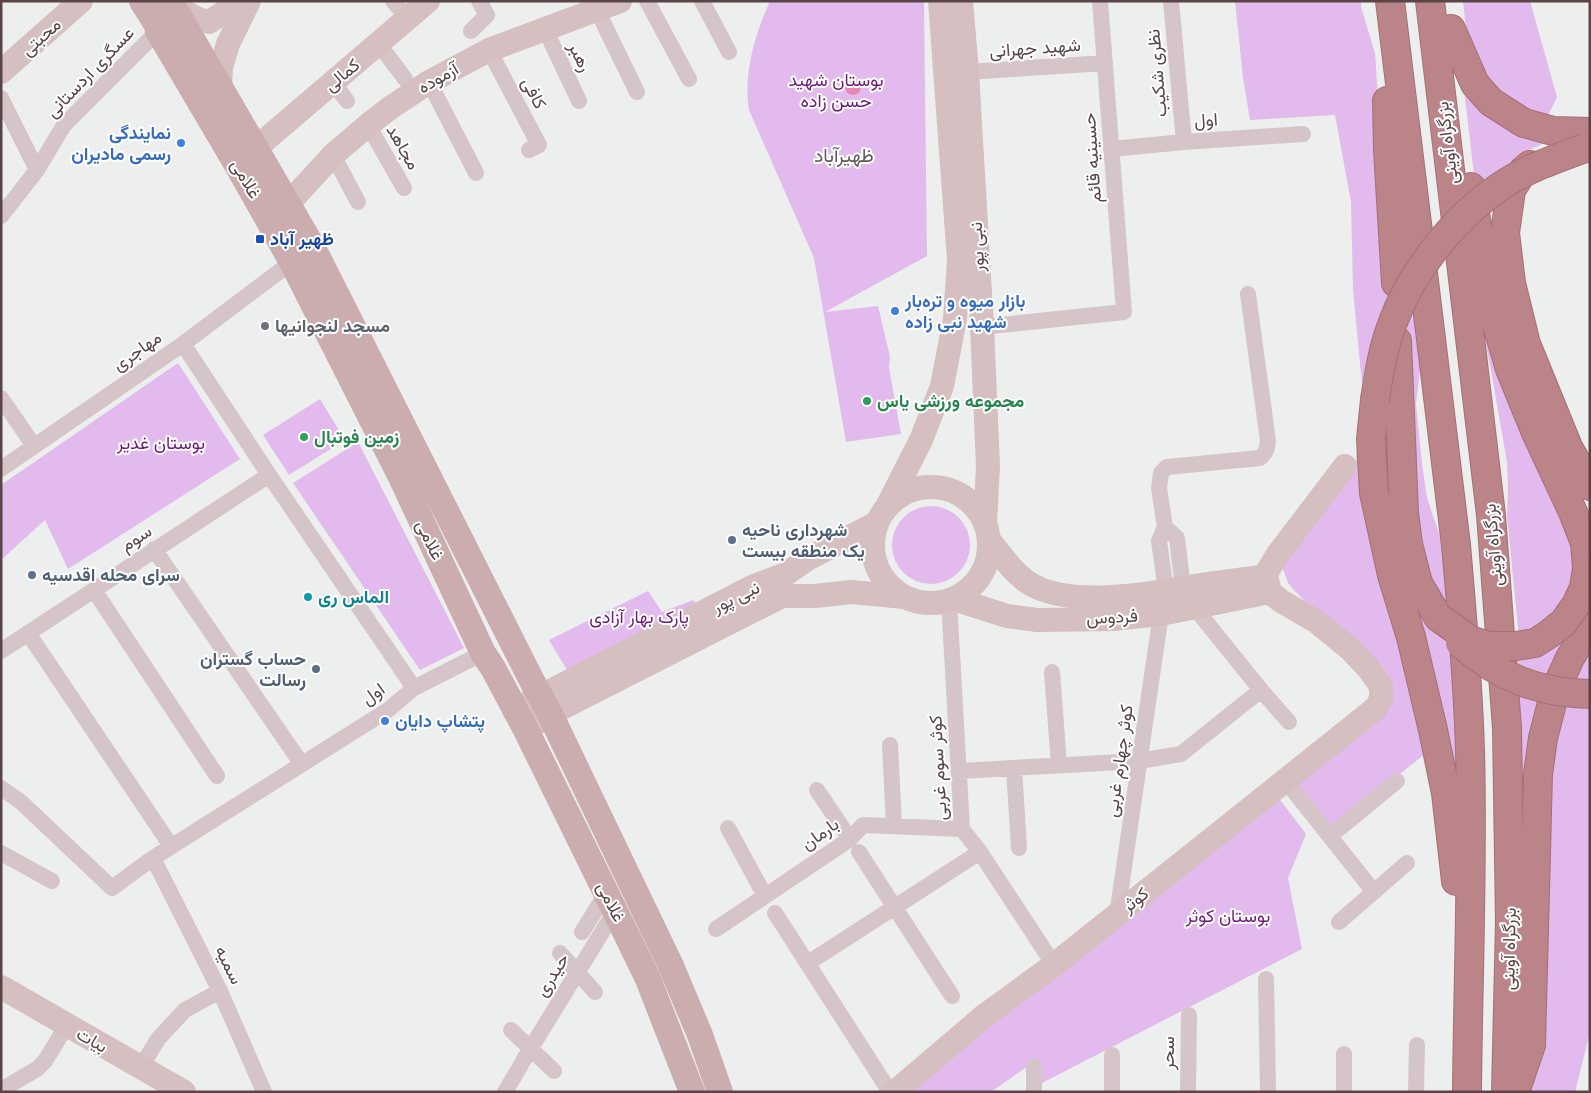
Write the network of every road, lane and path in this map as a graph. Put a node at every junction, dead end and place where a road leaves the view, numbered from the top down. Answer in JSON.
{"nodes":[{"id":1,"x":81,"y":1,"type":"edge"},
{"id":2,"x":142,"y":1,"type":"edge"},
{"id":3,"x":249,"y":1,"type":"edge"},
{"id":4,"x":428,"y":1,"type":"edge"},
{"id":5,"x":480,"y":1,"type":"edge"},
{"id":6,"x":620,"y":1,"type":"edge"},
{"id":7,"x":647,"y":1,"type":"edge"},
{"id":8,"x":702,"y":1,"type":"edge"},
{"id":9,"x":940,"y":1,"type":"edge"},
{"id":10,"x":961,"y":1,"type":"edge"},
{"id":11,"x":1100,"y":1,"type":"edge"},
{"id":12,"x":1171,"y":1,"type":"edge"},
{"id":13,"x":1430,"y":1,"type":"edge"},
{"id":14,"x":1449,"y":1,"type":"edge"},
{"id":15,"x":1391,"y":3,"type":"edge"},
{"id":16,"x":172,"y":4,"type":"edge"},
{"id":17,"x":400,"y":10,"type":"edge"},
{"id":18,"x":597,"y":10,"type":"junction"},
{"id":19,"x":227,"y":16,"type":"edge"},
{"id":20,"x":545,"y":29,"type":"junction"},
{"id":21,"x":1452,"y":29,"type":"junction"},
{"id":22,"x":471,"y":30,"type":"dead end"},
{"id":23,"x":158,"y":31,"type":"junction"},
{"id":24,"x":379,"y":44,"type":"junction"},
{"id":25,"x":489,"y":50,"type":"junction"},
{"id":26,"x":729,"y":52,"type":"dead end"},
{"id":27,"x":1105,"y":63,"type":"junction"},
{"id":28,"x":1,"y":72,"type":"edge"},
{"id":29,"x":967,"y":72,"type":"junction"},
{"id":30,"x":405,"y":79,"type":"dead end"},
{"id":31,"x":689,"y":79,"type":"dead end"},
{"id":32,"x":429,"y":82,"type":"junction"},
{"id":33,"x":220,"y":87,"type":"junction"},
{"id":34,"x":637,"y":92,"type":"dead end"},
{"id":35,"x":1,"y":98,"type":"edge"},
{"id":36,"x":579,"y":101,"type":"dead end"},
{"id":37,"x":368,"y":125,"type":"junction"},
{"id":38,"x":1303,"y":134,"type":"dead end"},
{"id":39,"x":1588,"y":141,"type":"edge"},
{"id":40,"x":1184,"y":142,"type":"junction"},
{"id":41,"x":256,"y":148,"type":"junction"},
{"id":42,"x":1112,"y":149,"type":"junction"},
{"id":43,"x":529,"y":150,"type":"dead end"},
{"id":44,"x":333,"y":156,"type":"junction"},
{"id":45,"x":37,"y":170,"type":"junction"},
{"id":46,"x":476,"y":173,"type":"dead end"},
{"id":47,"x":404,"y":188,"type":"dead end"},
{"id":48,"x":358,"y":202,"type":"dead end"},
{"id":49,"x":288,"y":204,"type":"junction"},
{"id":50,"x":1,"y":216,"type":"edge"},
{"id":51,"x":292,"y":262,"type":"junction"},
{"id":52,"x":1396,"y":283,"type":"dead end"},
{"id":53,"x":1248,"y":294,"type":"dead end"},
{"id":54,"x":982,"y":327,"type":"junction"},
{"id":55,"x":1397,"y":341,"type":"dead end"},
{"id":56,"x":183,"y":344,"type":"junction"},
{"id":57,"x":1,"y":398,"type":"edge"},
{"id":58,"x":34,"y":446,"type":"junction"},
{"id":59,"x":1345,"y":466,"type":"dead end"},
{"id":60,"x":1,"y":469,"type":"edge"},
{"id":61,"x":269,"y":475,"type":"junction"},
{"id":62,"x":1590,"y":486,"type":"edge"},
{"id":63,"x":883,"y":514,"type":"junction"},
{"id":64,"x":987,"y":532,"type":"junction"},
{"id":65,"x":154,"y":549,"type":"junction"},
{"id":66,"x":1268,"y":584,"type":"junction"},
{"id":67,"x":94,"y":590,"type":"junction"},
{"id":68,"x":904,"y":597,"type":"junction"},
{"id":69,"x":952,"y":600,"type":"junction"},
{"id":70,"x":1176,"y":600,"type":"junction"},
{"id":71,"x":1438,"y":617,"type":"junction"},
{"id":72,"x":1590,"y":625,"type":"edge"},
{"id":73,"x":28,"y":633,"type":"junction"},
{"id":74,"x":1,"y":651,"type":"edge"},
{"id":75,"x":482,"y":653,"type":"junction"},
{"id":76,"x":1052,"y":672,"type":"dead end"},
{"id":77,"x":414,"y":688,"type":"junction"},
{"id":78,"x":1261,"y":690,"type":"junction"},
{"id":79,"x":1590,"y":694,"type":"edge"},
{"id":80,"x":546,"y":705,"type":"junction"},
{"id":81,"x":520,"y":720,"type":"junction"},
{"id":82,"x":1289,"y":722,"type":"dead end"},
{"id":83,"x":890,"y":745,"type":"dead end"},
{"id":84,"x":1139,"y":761,"type":"junction"},
{"id":85,"x":301,"y":764,"type":"junction"},
{"id":86,"x":1059,"y":766,"type":"junction"},
{"id":87,"x":1014,"y":768,"type":"junction"},
{"id":88,"x":959,"y":771,"type":"junction"},
{"id":89,"x":217,"y":776,"type":"dead end"},
{"id":90,"x":1285,"y":780,"type":"junction"},
{"id":91,"x":1397,"y":781,"type":"dead end"},
{"id":92,"x":1,"y":788,"type":"edge"},
{"id":93,"x":817,"y":790,"type":"dead end"},
{"id":94,"x":894,"y":825,"type":"junction"},
{"id":95,"x":728,"y":828,"type":"dead end"},
{"id":96,"x":962,"y":829,"type":"junction"},
{"id":97,"x":1330,"y":836,"type":"junction"},
{"id":98,"x":171,"y":846,"type":"junction"},
{"id":99,"x":854,"y":846,"type":"junction"},
{"id":100,"x":1019,"y":848,"type":"dead end"},
{"id":101,"x":980,"y":852,"type":"junction"},
{"id":102,"x":1,"y":853,"type":"edge"},
{"id":103,"x":153,"y":858,"type":"junction"},
{"id":104,"x":1407,"y":863,"type":"dead end"},
{"id":105,"x":52,"y":881,"type":"dead end"},
{"id":106,"x":1374,"y":892,"type":"junction"},
{"id":107,"x":765,"y":896,"type":"junction"},
{"id":108,"x":611,"y":902,"type":"junction"},
{"id":109,"x":895,"y":908,"type":"junction"},
{"id":110,"x":775,"y":913,"type":"dead end"},
{"id":111,"x":1117,"y":915,"type":"junction"},
{"id":112,"x":1339,"y":922,"type":"dead end"},
{"id":113,"x":716,"y":929,"type":"dead end"},
{"id":114,"x":582,"y":932,"type":"dead end"},
{"id":115,"x":560,"y":953,"type":"dead end"},
{"id":116,"x":1468,"y":956,"type":"junction"},
{"id":117,"x":808,"y":964,"type":"junction"},
{"id":118,"x":1054,"y":965,"type":"junction"},
{"id":119,"x":578,"y":972,"type":"junction"},
{"id":120,"x":1266,"y":979,"type":"dead end"},
{"id":121,"x":1,"y":988,"type":"edge"},
{"id":122,"x":220,"y":992,"type":"junction"},
{"id":123,"x":595,"y":992,"type":"dead end"},
{"id":124,"x":952,"y":996,"type":"dead end"},
{"id":125,"x":1189,"y":1015,"type":"dead end"},
{"id":126,"x":67,"y":1025,"type":"junction"},
{"id":127,"x":511,"y":1030,"type":"dead end"},
{"id":128,"x":1417,"y":1045,"type":"dead end"},
{"id":129,"x":1344,"y":1054,"type":"dead end"},
{"id":130,"x":1112,"y":1055,"type":"dead end"},
{"id":131,"x":525,"y":1058,"type":"junction"},
{"id":132,"x":141,"y":1067,"type":"junction"},
{"id":133,"x":1034,"y":1067,"type":"dead end"},
{"id":134,"x":554,"y":1071,"type":"dead end"},
{"id":135,"x":1,"y":1090,"type":"edge"},
{"id":136,"x":184,"y":1092,"type":"edge"},
{"id":137,"x":264,"y":1092,"type":"edge"},
{"id":138,"x":505,"y":1092,"type":"edge"},
{"id":139,"x":692,"y":1092,"type":"edge"},
{"id":140,"x":720,"y":1092,"type":"edge"},
{"id":141,"x":890,"y":1092,"type":"edge"},
{"id":142,"x":895,"y":1092,"type":"edge"},
{"id":143,"x":1034,"y":1092,"type":"edge"},
{"id":144,"x":1112,"y":1092,"type":"edge"},
{"id":145,"x":1188,"y":1092,"type":"edge"},
{"id":146,"x":1268,"y":1092,"type":"edge"},
{"id":147,"x":1344,"y":1092,"type":"edge"},
{"id":148,"x":1416,"y":1092,"type":"edge"},
{"id":149,"x":1467,"y":1092,"type":"edge"},
{"id":150,"x":1506,"y":1092,"type":"edge"},
{"id":151,"x":1515,"y":1092,"type":"edge"}],
"edges":[{"from":1,"to":28,"type":"main road","name":"محبتی"},
{"from":2,"to":23,"type":"main road","name":"غلامی"},
{"from":3,"to":19,"type":"main road"},
{"from":4,"to":17,"type":"main road","name":"کمالی"},
{"from":5,"to":22,"type":"street"},
{"from":6,"to":18,"type":"main road","name":"آزموده"},
{"from":7,"to":31,"type":"street"},
{"from":8,"to":26,"type":"street"},
{"from":9,"to":63,"type":"main road","name":"نبی پور"},
{"from":10,"to":29,"type":"main road","name":"نبی پور"},
{"from":11,"to":27,"type":"street","name":"حسینیه قائم"},
{"from":12,"to":40,"type":"street","name":"نظری شکیب"},
{"from":13,"to":150,"type":"highway","name":"بزرگراه آوینی"},
{"from":14,"to":21,"type":"highway"},
{"from":15,"to":52,"type":"highway"},
{"from":15,"to":116,"type":"highway","name":"بزرگراه آوینی"},
{"from":16,"to":19,"type":"main road"},
{"from":16,"to":33,"type":"main road","name":"غلامی"},
{"from":17,"to":24,"type":"main road","name":"کمالی"},
{"from":18,"to":20,"type":"main road","name":"آزموده"},
{"from":18,"to":34,"type":"street"},
{"from":19,"to":33,"type":"main road"},
{"from":20,"to":25,"type":"main road","name":"آزموده"},
{"from":20,"to":36,"type":"street","name":"رهبر"},
{"from":21,"to":39,"type":"highway"},
{"from":21,"to":71,"type":"highway","bridge":true},
{"from":23,"to":45,"type":"street","name":"عسگری اردستانی"},
{"from":23,"to":51,"type":"main road","name":"غلامی"},
{"from":24,"to":30,"type":"street"},
{"from":24,"to":41,"type":"main road","name":"کمالی"},
{"from":25,"to":32,"type":"main road","name":"آزموده"},
{"from":25,"to":43,"type":"street","name":"کافی"},
{"from":27,"to":29,"type":"street","name":"شهید جهرانی"},
{"from":27,"to":42,"type":"street","name":"حسینیه قائم"},
{"from":29,"to":54,"type":"main road","name":"نبی پور"},
{"from":32,"to":37,"type":"main road","name":"آزموده"},
{"from":32,"to":46,"type":"street"},
{"from":33,"to":41,"type":"main road","name":"غلامی"},
{"from":35,"to":45,"type":"street"},
{"from":37,"to":44,"type":"main road","name":"آزموده"},
{"from":37,"to":47,"type":"street","name":"مجاهد"},
{"from":38,"to":40,"type":"street","name":"اول"},
{"from":39,"to":62,"type":"highway"},
{"from":39,"to":116,"type":"highway","bridge":true},
{"from":40,"to":42,"type":"street","name":"اول"},
{"from":41,"to":49,"type":"main road","name":"غلامی"},
{"from":42,"to":54,"type":"street","name":"حسینیه قائم"},
{"from":44,"to":48,"type":"street"},
{"from":44,"to":49,"type":"main road","name":"آزموده"},
{"from":45,"to":50,"type":"street","name":"عسگری اردستانی"},
{"from":49,"to":80,"type":"main road","name":"غلامی"},
{"from":51,"to":56,"type":"street","name":"مهاجری"},
{"from":51,"to":75,"type":"main road","name":"غلامی"},
{"from":53,"to":70,"type":"street"},
{"from":54,"to":64,"type":"main road","name":"نبی پور"},
{"from":55,"to":71,"type":"highway"},
{"from":56,"to":58,"type":"street","name":"مهاجری"},
{"from":56,"to":61,"type":"street","name":"اول"},
{"from":57,"to":58,"type":"street"},
{"from":58,"to":60,"type":"street","name":"مهاجری"},
{"from":59,"to":66,"type":"main road"},
{"from":61,"to":65,"type":"street","name":"سوم"},
{"from":61,"to":77,"type":"street","name":"اول"},
{"from":63,"to":64,"type":"main road"},
{"from":63,"to":68,"type":"main road"},
{"from":63,"to":80,"type":"main road","name":"نبی پور"},
{"from":64,"to":69,"type":"main road"},
{"from":64,"to":70,"type":"main road","name":"فردوس"},
{"from":65,"to":67,"type":"street","name":"سوم"},
{"from":65,"to":85,"type":"street"},
{"from":66,"to":70,"type":"main road","name":"فردوس"},
{"from":66,"to":90,"type":"main road","name":"کوثر"},
{"from":67,"to":73,"type":"street","name":"سوم"},
{"from":67,"to":89,"type":"street"},
{"from":68,"to":69,"type":"main road"},
{"from":68,"to":80,"type":"main road","name":"نبی پور"},
{"from":69,"to":70,"type":"main road","name":"فردوس"},
{"from":69,"to":88,"type":"street","name":"کوثر سوم غربی"},
{"from":70,"to":78,"type":"street"},
{"from":70,"to":84,"type":"street","name":"کوثر چهارم غربی"},
{"from":71,"to":79,"type":"highway","bridge":true},
{"from":72,"to":151,"type":"highway"},
{"from":73,"to":74,"type":"street","name":"سوم"},
{"from":73,"to":98,"type":"street"},
{"from":75,"to":77,"type":"street"},
{"from":75,"to":81,"type":"main road","name":"غلامی"},
{"from":76,"to":86,"type":"street"},
{"from":77,"to":85,"type":"street","name":"اول"},
{"from":78,"to":82,"type":"street"},
{"from":78,"to":84,"type":"street"},
{"from":80,"to":81,"type":"main road","name":"نبی پور"},
{"from":80,"to":140,"type":"main road","name":"غلامی"},
{"from":81,"to":108,"type":"main road","name":"غلامی"},
{"from":83,"to":94,"type":"street"},
{"from":84,"to":86,"type":"street"},
{"from":84,"to":111,"type":"street","name":"کوثر چهارم غربی"},
{"from":85,"to":98,"type":"street","name":"اول"},
{"from":86,"to":87,"type":"street"},
{"from":87,"to":88,"type":"street"},
{"from":87,"to":100,"type":"street"},
{"from":88,"to":96,"type":"street","name":"کوثر سوم غربی"},
{"from":90,"to":97,"type":"street"},
{"from":90,"to":111,"type":"main road","name":"کوثر"},
{"from":91,"to":97,"type":"street"},
{"from":92,"to":103,"type":"street","name":"اول"},
{"from":93,"to":99,"type":"street"},
{"from":94,"to":96,"type":"street","name":"بارمان"},
{"from":94,"to":99,"type":"street","name":"بارمان"},
{"from":95,"to":107,"type":"street"},
{"from":96,"to":101,"type":"street","name":"کوثر سوم غربی"},
{"from":97,"to":106,"type":"street"},
{"from":98,"to":103,"type":"street","name":"اول"},
{"from":99,"to":107,"type":"street","name":"بارمان"},
{"from":99,"to":109,"type":"street"},
{"from":101,"to":109,"type":"street"},
{"from":101,"to":118,"type":"street","name":"کوثر سوم غربی"},
{"from":102,"to":105,"type":"street"},
{"from":103,"to":122,"type":"street","name":"سمیه"},
{"from":104,"to":106,"type":"street"},
{"from":106,"to":112,"type":"street"},
{"from":107,"to":113,"type":"street","name":"بارمان"},
{"from":108,"to":114,"type":"street"},
{"from":108,"to":119,"type":"street","name":"حیدری"},
{"from":108,"to":139,"type":"main road","name":"غلامی"},
{"from":109,"to":117,"type":"street"},
{"from":109,"to":124,"type":"street"},
{"from":110,"to":117,"type":"street"},
{"from":111,"to":118,"type":"main road","name":"کوثر"},
{"from":115,"to":119,"type":"street"},
{"from":116,"to":149,"type":"highway","name":"بزرگراه آوینی"},
{"from":117,"to":141,"type":"street"},
{"from":118,"to":142,"type":"main road","name":"کوثر"},
{"from":119,"to":123,"type":"street"},
{"from":119,"to":131,"type":"street","name":"حیدری"},
{"from":120,"to":146,"type":"street"},
{"from":121,"to":126,"type":"main road","name":"بیات"},
{"from":122,"to":132,"type":"street"},
{"from":122,"to":137,"type":"street","name":"سمیه"},
{"from":125,"to":145,"type":"street","name":"سحر"},
{"from":126,"to":132,"type":"main road","name":"بیات"},
{"from":126,"to":135,"type":"street"},
{"from":127,"to":131,"type":"street"},
{"from":128,"to":148,"type":"street"},
{"from":129,"to":147,"type":"street"},
{"from":130,"to":144,"type":"street"},
{"from":131,"to":134,"type":"street"},
{"from":131,"to":138,"type":"street","name":"حیدری"},
{"from":132,"to":136,"type":"main road","name":"بیات"},
{"from":133,"to":143,"type":"street"}]}
